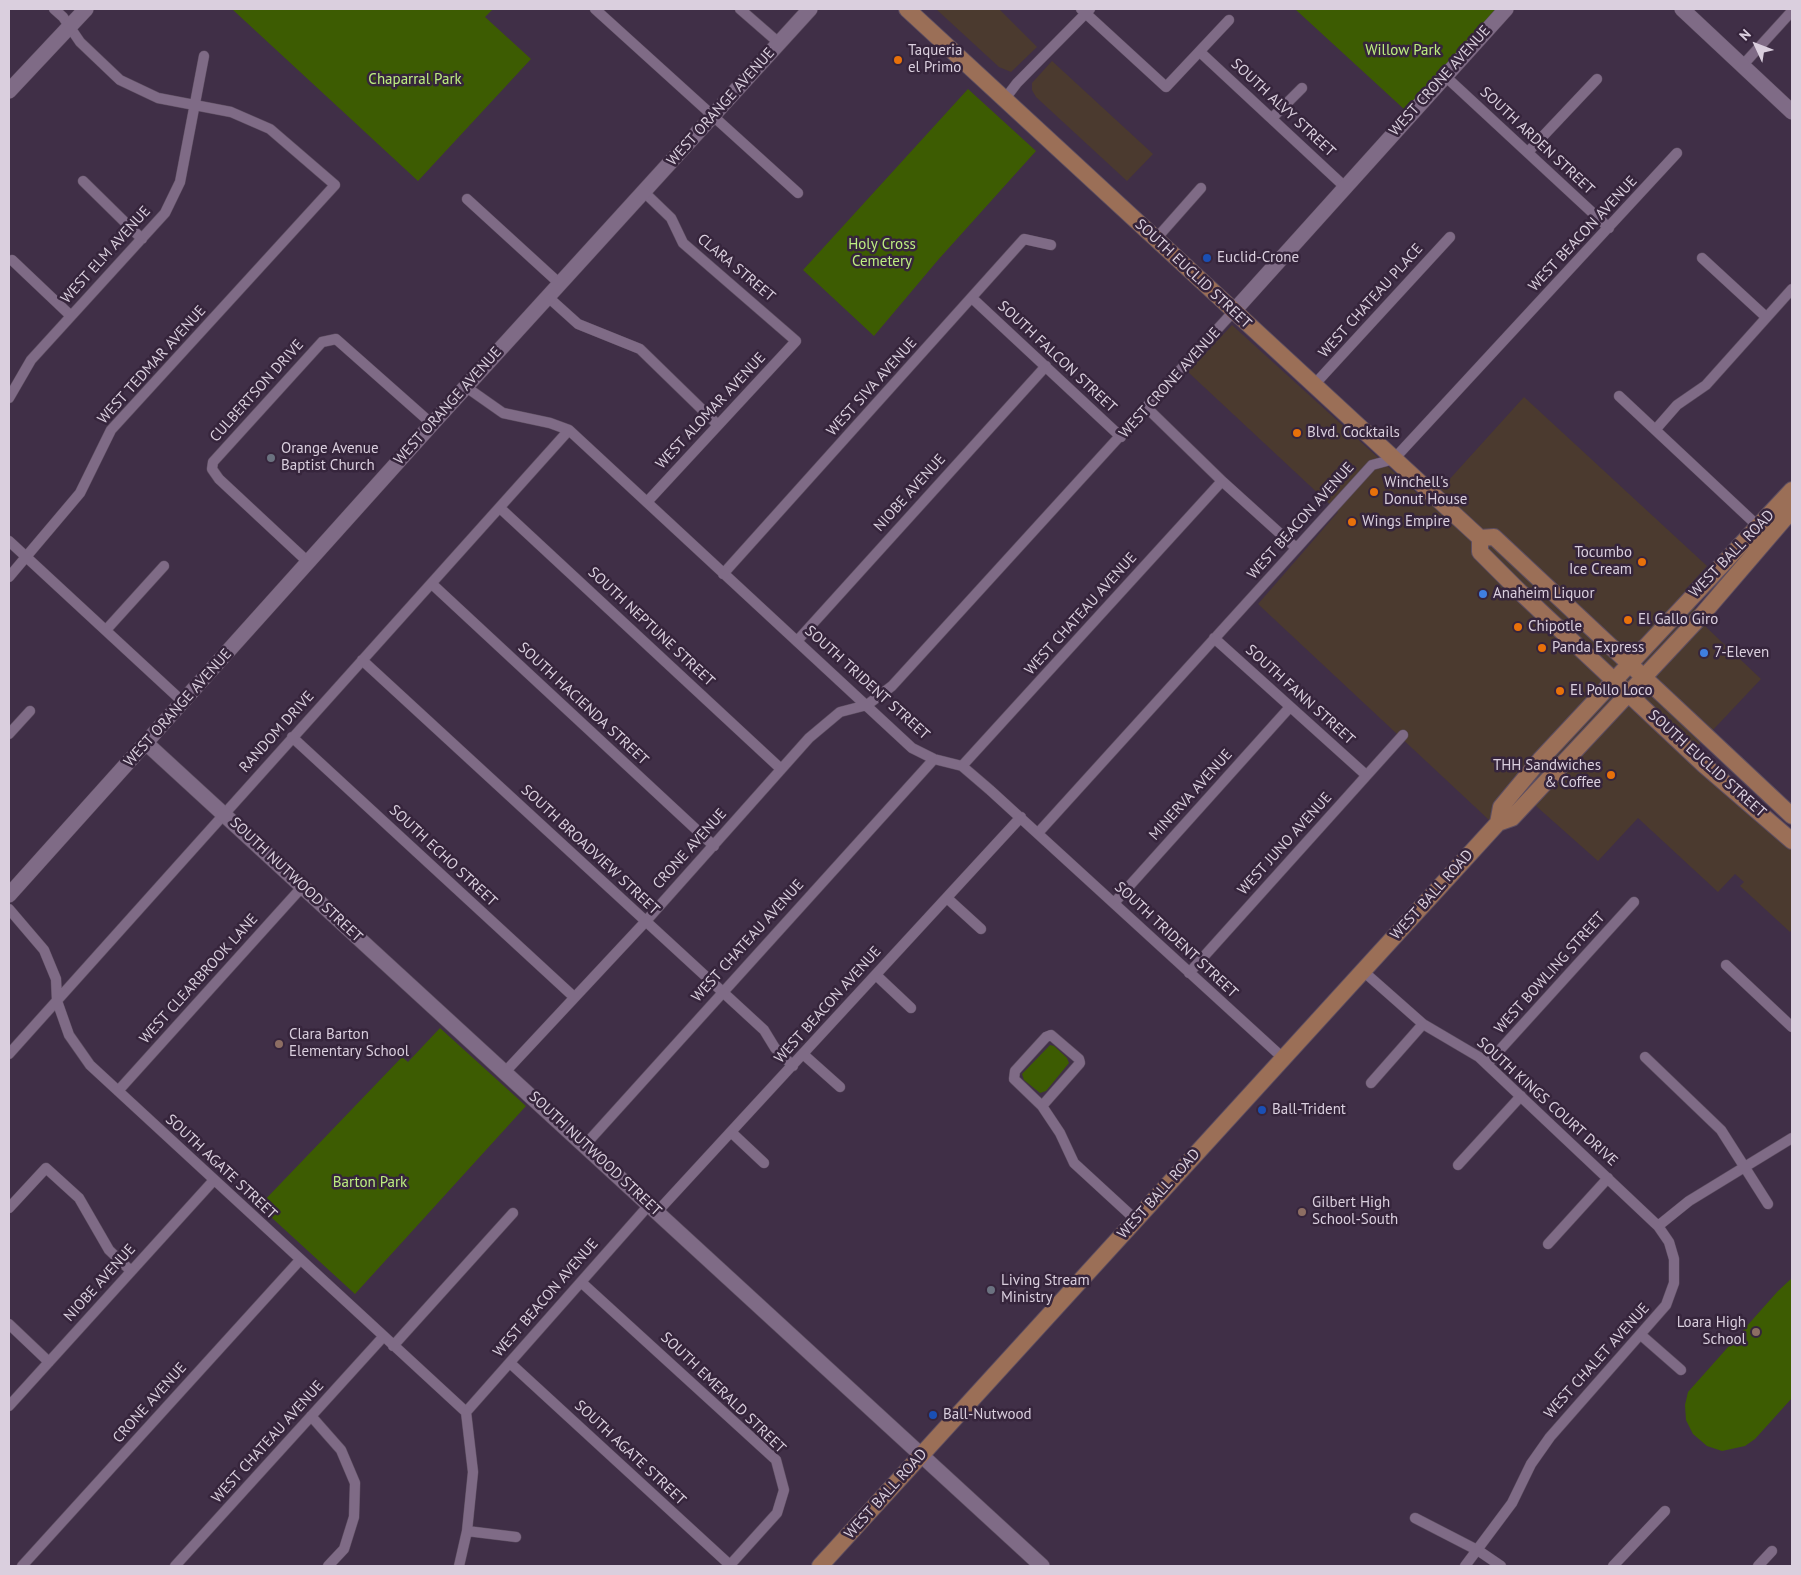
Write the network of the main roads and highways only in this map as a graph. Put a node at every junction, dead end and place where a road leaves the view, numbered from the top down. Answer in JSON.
{"nodes":[{"id":1,"x":907,"y":9,"type":"edge"},
{"id":2,"x":1792,"y":490,"type":"edge"},
{"id":3,"x":1792,"y":510,"type":"edge"},
{"id":4,"x":1764,"y":531,"type":"junction"},
{"id":5,"x":1480,"y":538,"type":"junction"},
{"id":6,"x":1629,"y":664,"type":"junction"},
{"id":7,"x":1644,"y":678,"type":"junction"},
{"id":8,"x":1614,"y":680,"type":"junction"},
{"id":9,"x":1628,"y":694,"type":"junction"},
{"id":10,"x":1792,"y":816,"type":"edge"},
{"id":11,"x":1498,"y":823,"type":"junction"},
{"id":12,"x":1792,"y":841,"type":"edge"},
{"id":13,"x":820,"y":1566,"type":"edge"}],
"edges":[{"from":1,"to":5,"type":"main road","name":"SOUTH EUCLID STREET"},
{"from":2,"to":4,"type":"main road","name":"WEST BALL ROAD"},
{"from":3,"to":4,"type":"main road","name":"WEST BALL ROAD"},
{"from":4,"to":6,"type":"main road","name":"WEST BALL ROAD"},
{"from":4,"to":7,"type":"main road","name":"WEST BALL ROAD"},
{"from":5,"to":6,"type":"main road","name":"SOUTH EUCLID STREET"},
{"from":5,"to":8,"type":"main road","name":"SOUTH EUCLID STREET"},
{"from":6,"to":7,"type":"main road","name":"SOUTH EUCLID STREET"},
{"from":6,"to":8,"type":"main road","name":"WEST BALL ROAD"},
{"from":7,"to":9,"type":"main road","name":"WEST BALL ROAD"},
{"from":7,"to":10,"type":"main road","name":"SOUTH EUCLID STREET"},
{"from":8,"to":9,"type":"main road","name":"SOUTH EUCLID STREET"},
{"from":8,"to":11,"type":"main road","name":"WEST BALL ROAD"},
{"from":9,"to":11,"type":"main road","name":"WEST BALL ROAD"},
{"from":9,"to":12,"type":"main road","name":"SOUTH EUCLID STREET"},
{"from":11,"to":13,"type":"main road","name":"WEST BALL ROAD"}]}
